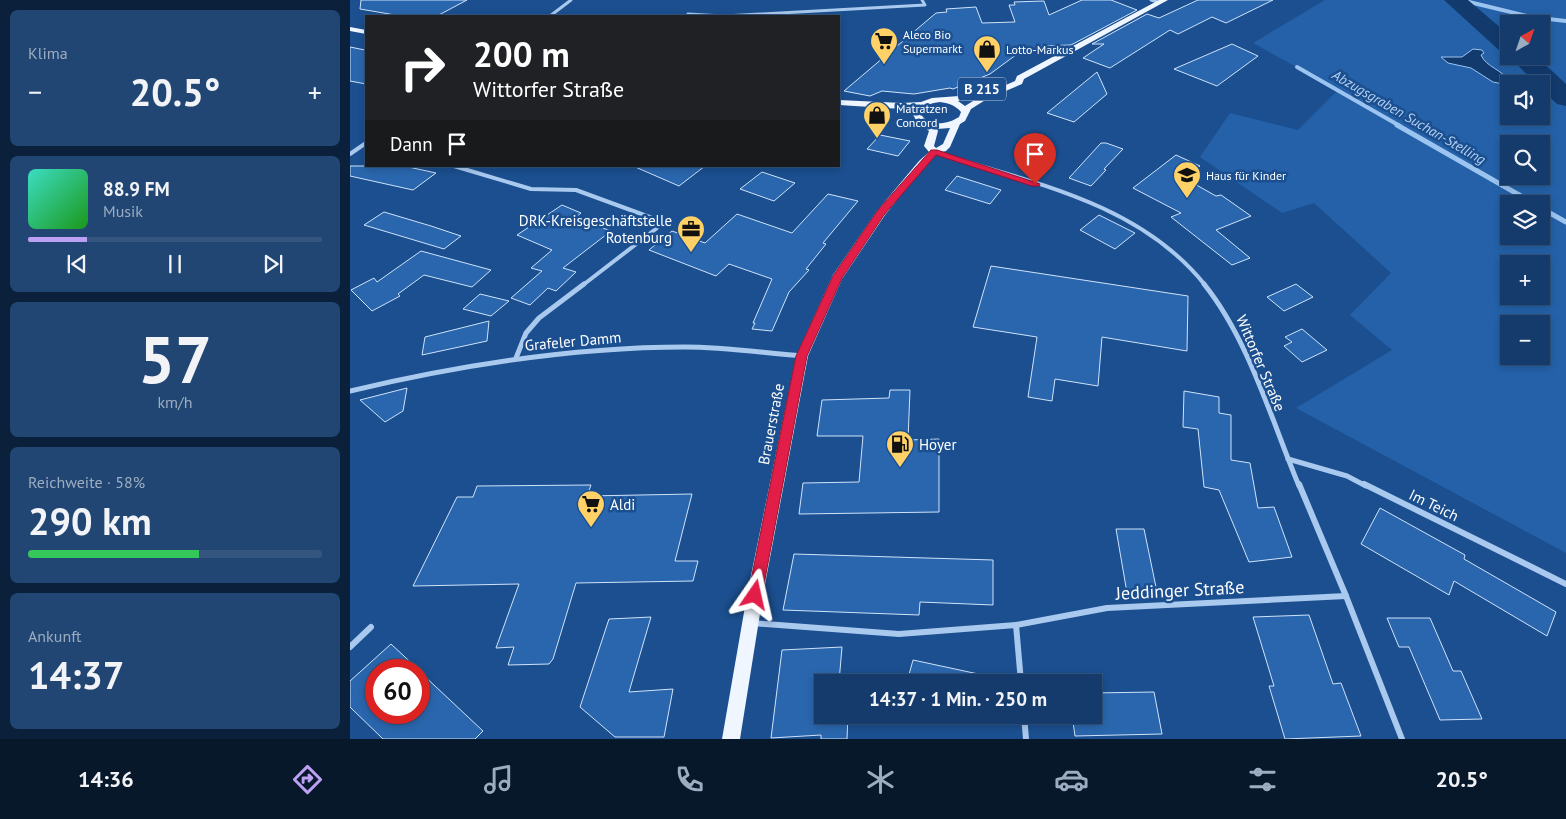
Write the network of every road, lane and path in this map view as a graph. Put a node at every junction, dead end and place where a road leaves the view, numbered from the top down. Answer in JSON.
{"nodes":[{"id":1,"x":571,"y":0,"type":"edge"},
{"id":2,"x":922,"y":0,"type":"edge"},
{"id":3,"x":1157,"y":1,"type":"edge"},
{"id":4,"x":688,"y":14,"type":"dead end"},
{"id":5,"x":551,"y":15,"type":"edge"},
{"id":6,"x":706,"y":15,"type":"edge"},
{"id":7,"x":742,"y":15,"type":"edge"},
{"id":8,"x":350,"y":29,"type":"edge"},
{"id":9,"x":365,"y":32,"type":"edge"},
{"id":10,"x":1020,"y":78,"type":"junction"},
{"id":11,"x":944,"y":100,"type":"junction"},
{"id":12,"x":840,"y":102,"type":"edge"},
{"id":13,"x":923,"y":104,"type":"junction"},
{"id":14,"x":840,"y":108,"type":"edge"},
{"id":15,"x":965,"y":111,"type":"junction"},
{"id":16,"x":924,"y":122,"type":"junction"},
{"id":17,"x":956,"y":123,"type":"junction"},
{"id":18,"x":365,"y":144,"type":"edge"},
{"id":19,"x":934,"y":152,"type":"junction"},
{"id":20,"x":350,"y":154,"type":"edge"},
{"id":21,"x":457,"y":167,"type":"edge"},
{"id":22,"x":802,"y":356,"type":"junction"},
{"id":23,"x":516,"y":358,"type":"junction"},
{"id":24,"x":350,"y":392,"type":"edge"},
{"id":25,"x":1288,"y":459,"type":"junction"},
{"id":26,"x":1566,"y":584,"type":"edge"},
{"id":27,"x":1346,"y":596,"type":"junction"},
{"id":28,"x":751,"y":623,"type":"junction"},
{"id":29,"x":1016,"y":625,"type":"junction"},
{"id":30,"x":371,"y":627,"type":"dead end"},
{"id":31,"x":350,"y":647,"type":"edge"},
{"id":32,"x":1020,"y":674,"type":"edge"},
{"id":33,"x":1025,"y":724,"type":"edge"},
{"id":34,"x":731,"y":739,"type":"edge"},
{"id":35,"x":1026,"y":739,"type":"edge"},
{"id":36,"x":1402,"y":739,"type":"edge"}],
"edges":[{"from":1,"to":5,"type":"street"},
{"from":2,"to":7,"type":"street"},
{"from":3,"to":10,"type":"main road","number":"B 215"},
{"from":4,"to":6,"type":"street"},
{"from":8,"to":9,"type":"main road"},
{"from":10,"to":11,"type":"main road","number":"B 215"},
{"from":10,"to":15,"type":"main road","number":"B 215"},
{"from":11,"to":13,"type":"main road"},
{"from":11,"to":15,"type":"main road"},
{"from":12,"to":13,"type":"main road"},
{"from":13,"to":16,"type":"main road"},
{"from":14,"to":16,"type":"main road"},
{"from":15,"to":17,"type":"main road","name":"Brauerstraße"},
{"from":16,"to":17,"type":"main road"},
{"from":16,"to":19,"type":"main road"},
{"from":17,"to":19,"type":"main road","name":"Brauerstraße"},
{"from":18,"to":20,"type":"street"},
{"from":19,"to":22,"type":"main road","name":"Brauerstraße"},
{"from":19,"to":25,"type":"street","name":"Wittorfer Straße"},
{"from":21,"to":23,"type":"street"},
{"from":22,"to":23,"type":"street","name":"Grafeler Damm"},
{"from":22,"to":28,"type":"main road","name":"Brauerstraße"},
{"from":23,"to":24,"type":"street","name":"Grafeler Damm"},
{"from":25,"to":26,"type":"street","name":"Im Teich"},
{"from":25,"to":27,"type":"street","name":"Wittorfer Straße"},
{"from":27,"to":29,"type":"street","name":"Jeddinger Straße"},
{"from":27,"to":36,"type":"street","name":"Wittorfer Straße"},
{"from":28,"to":29,"type":"street","name":"Jeddinger Straße"},
{"from":28,"to":34,"type":"main road","name":"Brauerstraße"},
{"from":29,"to":32,"type":"street"},
{"from":30,"to":31,"type":"street"},
{"from":33,"to":35,"type":"street"}]}
